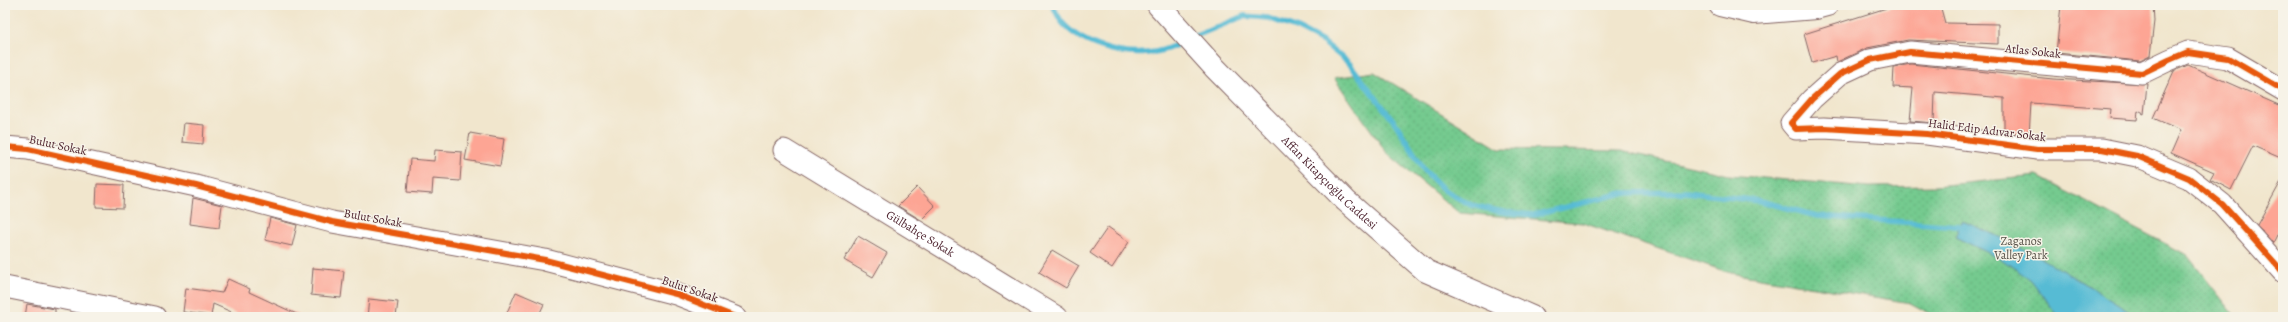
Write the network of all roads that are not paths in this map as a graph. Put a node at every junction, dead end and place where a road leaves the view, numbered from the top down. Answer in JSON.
{"nodes":[{"id":1,"x":1158,"y":5,"type":"edge"},
{"id":2,"x":1720,"y":5,"type":"edge"},
{"id":3,"x":1827,"y":5,"type":"edge"},
{"id":4,"x":2283,"y":90,"type":"edge"},
{"id":5,"x":1791,"y":123,"type":"joint"},
{"id":6,"x":5,"y":147,"type":"edge"},
{"id":7,"x":784,"y":150,"type":"dead end"},
{"id":8,"x":2283,"y":272,"type":"edge"},
{"id":9,"x":5,"y":287,"type":"edge"},
{"id":10,"x":155,"y":317,"type":"edge"},
{"id":11,"x":735,"y":317,"type":"edge"},
{"id":12,"x":1057,"y":317,"type":"edge"},
{"id":13,"x":1532,"y":317,"type":"edge"}],
"edges":[{"from":1,"to":13,"type":"street","name":"Affan Kitapçıoğlu Caddesi"},
{"from":2,"to":3,"type":"street"},
{"from":4,"to":5,"type":"street","name":"Atlas Sokak"},
{"from":5,"to":8,"type":"street","name":"Halid Edip Adıvar Sokak"},
{"from":6,"to":11,"type":"street","name":"Bulut Sokak"},
{"from":7,"to":12,"type":"street","name":"Gülbahçe Sokak"},
{"from":9,"to":10,"type":"street"}]}
